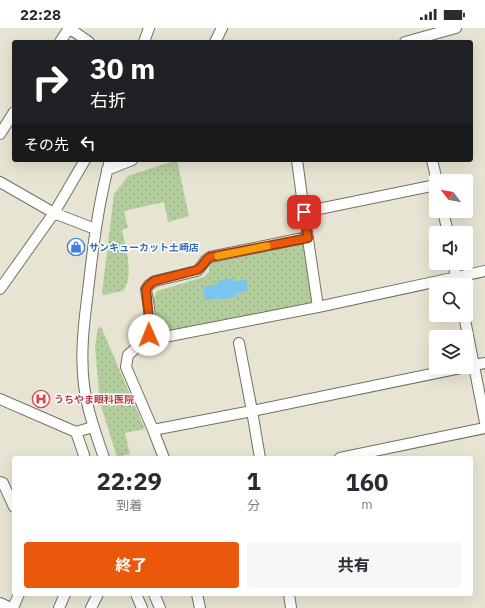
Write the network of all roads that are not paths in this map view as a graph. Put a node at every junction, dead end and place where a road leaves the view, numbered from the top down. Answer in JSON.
{"nodes":[{"id":1,"x":69,"y":28,"type":"edge"},
{"id":2,"x":149,"y":28,"type":"edge"},
{"id":3,"x":222,"y":28,"type":"edge"},
{"id":4,"x":456,"y":28,"type":"edge"},
{"id":5,"x":61,"y":40,"type":"edge"},
{"id":6,"x":86,"y":40,"type":"edge"},
{"id":7,"x":145,"y":40,"type":"edge"},
{"id":8,"x":216,"y":40,"type":"edge"},
{"id":9,"x":412,"y":40,"type":"edge"},
{"id":10,"x":12,"y":114,"type":"edge"},
{"id":11,"x":2,"y":127,"type":"edge"},
{"id":12,"x":84,"y":162,"type":"edge"},
{"id":13,"x":122,"y":162,"type":"edge"},
{"id":14,"x":297,"y":162,"type":"edge"},
{"id":15,"x":432,"y":162,"type":"edge"},
{"id":16,"x":108,"y":165,"type":"edge"},
{"id":17,"x":435,"y":174,"type":"edge"},
{"id":18,"x":0,"y":182,"type":"edge"},
{"id":19,"x":429,"y":186,"type":"edge"},
{"id":20,"x":304,"y":212,"type":"junction"},
{"id":21,"x":54,"y":213,"type":"junction"},
{"id":22,"x":95,"y":229,"type":"junction"},
{"id":23,"x":308,"y":238,"type":"junction"},
{"id":24,"x":485,"y":271,"type":"edge"},
{"id":25,"x":465,"y":278,"type":"edge"},
{"id":26,"x":429,"y":286,"type":"edge"},
{"id":27,"x":0,"y":289,"type":"edge"},
{"id":28,"x":318,"y":307,"type":"junction"},
{"id":29,"x":465,"y":322,"type":"edge"},
{"id":30,"x":144,"y":342,"type":"junction"},
{"id":31,"x":239,"y":343,"type":"dead end"},
{"id":32,"x":485,"y":363,"type":"edge"},
{"id":33,"x":474,"y":366,"type":"junction"},
{"id":34,"x":0,"y":399,"type":"edge"},
{"id":35,"x":252,"y":411,"type":"junction"},
{"id":36,"x":485,"y":422,"type":"edge"},
{"id":37,"x":93,"y":427,"type":"junction"},
{"id":38,"x":485,"y":428,"type":"edge"},
{"id":39,"x":76,"y":432,"type":"junction"},
{"id":40,"x":154,"y":432,"type":"junction"},
{"id":41,"x":84,"y":456,"type":"edge"},
{"id":42,"x":103,"y":456,"type":"edge"},
{"id":43,"x":163,"y":456,"type":"edge"},
{"id":44,"x":260,"y":456,"type":"edge"},
{"id":45,"x":350,"y":456,"type":"edge"},
{"id":46,"x":0,"y":482,"type":"edge"},
{"id":47,"x":12,"y":503,"type":"edge"},
{"id":48,"x":18,"y":596,"type":"edge"},
{"id":49,"x":64,"y":596,"type":"edge"},
{"id":50,"x":97,"y":596,"type":"edge"},
{"id":51,"x":137,"y":596,"type":"edge"},
{"id":52,"x":155,"y":596,"type":"edge"},
{"id":53,"x":197,"y":596,"type":"edge"},
{"id":54,"x":289,"y":596,"type":"edge"},
{"id":55,"x":0,"y":603,"type":"edge"},
{"id":56,"x":12,"y":608,"type":"edge"},
{"id":57,"x":58,"y":608,"type":"edge"},
{"id":58,"x":91,"y":608,"type":"edge"},
{"id":59,"x":142,"y":608,"type":"edge"},
{"id":60,"x":160,"y":608,"type":"edge"},
{"id":61,"x":200,"y":608,"type":"edge"},
{"id":62,"x":292,"y":608,"type":"edge"}],
"edges":[{"from":1,"to":5,"type":"street"},
{"from":1,"to":6,"type":"street"},
{"from":2,"to":7,"type":"street"},
{"from":3,"to":8,"type":"street"},
{"from":4,"to":9,"type":"street"},
{"from":10,"to":11,"type":"street"},
{"from":12,"to":21,"type":"street"},
{"from":13,"to":16,"type":"street"},
{"from":14,"to":20,"type":"street"},
{"from":15,"to":17,"type":"street"},
{"from":16,"to":22,"type":"street"},
{"from":18,"to":21,"type":"street"},
{"from":19,"to":20,"type":"street"},
{"from":20,"to":23,"type":"street"},
{"from":21,"to":22,"type":"street"},
{"from":21,"to":27,"type":"street"},
{"from":22,"to":37,"type":"street"},
{"from":23,"to":28,"type":"street"},
{"from":23,"to":30,"type":"street"},
{"from":24,"to":25,"type":"street"},
{"from":26,"to":28,"type":"street"},
{"from":28,"to":30,"type":"street"},
{"from":29,"to":33,"type":"street"},
{"from":30,"to":40,"type":"street"},
{"from":31,"to":35,"type":"street"},
{"from":32,"to":33,"type":"street"},
{"from":33,"to":35,"type":"street"},
{"from":33,"to":36,"type":"street"},
{"from":34,"to":39,"type":"street"},
{"from":35,"to":40,"type":"street"},
{"from":35,"to":44,"type":"street"},
{"from":37,"to":39,"type":"street"},
{"from":37,"to":42,"type":"street"},
{"from":38,"to":45,"type":"street"},
{"from":39,"to":41,"type":"street"},
{"from":40,"to":43,"type":"street"},
{"from":46,"to":47,"type":"street"},
{"from":48,"to":56,"type":"street"},
{"from":49,"to":57,"type":"street"},
{"from":50,"to":58,"type":"street"},
{"from":51,"to":59,"type":"street"},
{"from":52,"to":60,"type":"street"},
{"from":53,"to":61,"type":"street"},
{"from":54,"to":62,"type":"street"},
{"from":55,"to":56,"type":"street"}]}
